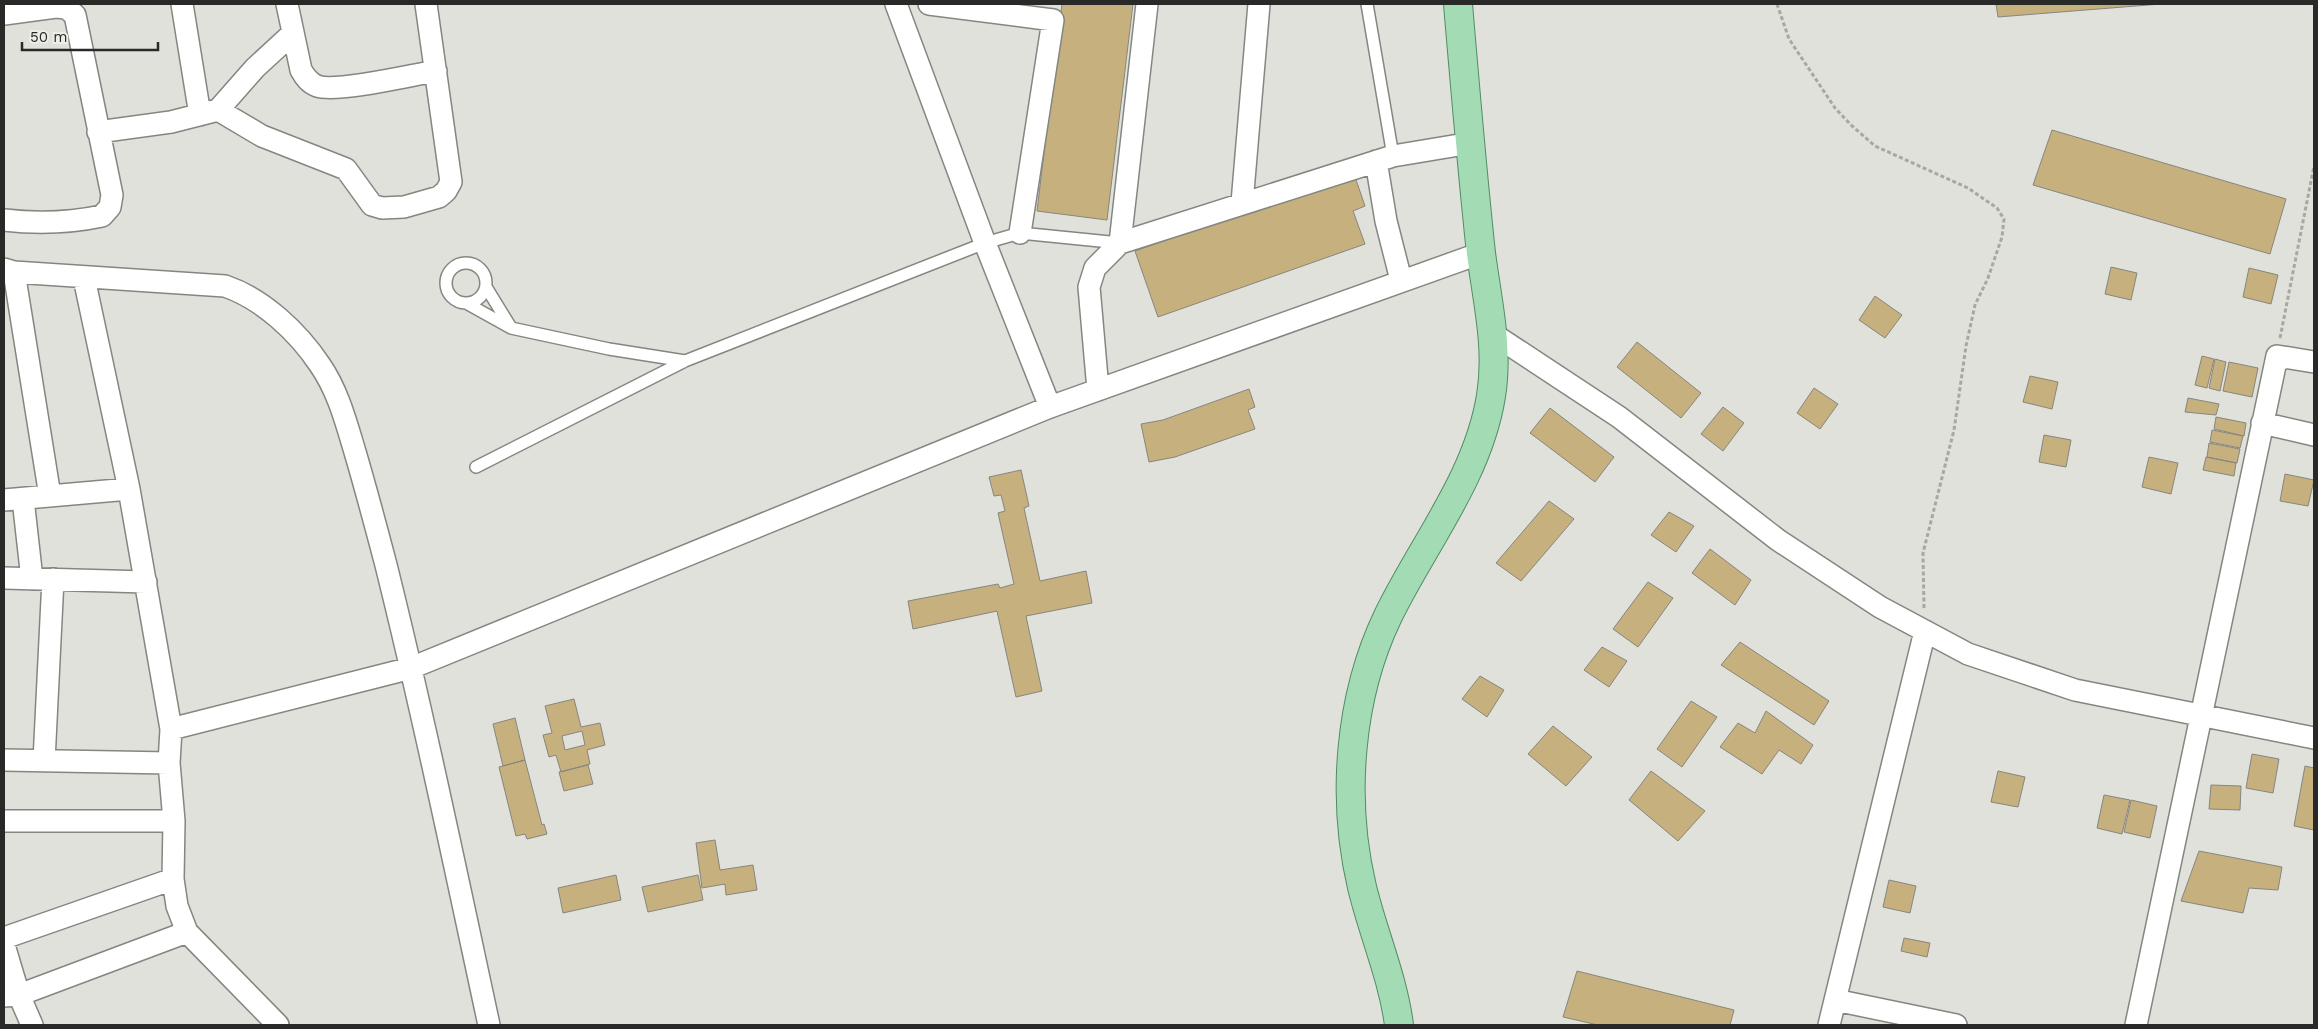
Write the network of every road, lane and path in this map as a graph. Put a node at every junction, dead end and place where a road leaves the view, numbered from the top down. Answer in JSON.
{"nodes":[{"id":1,"x":182,"y":4,"type":"edge"},
{"id":2,"x":287,"y":4,"type":"edge"},
{"id":3,"x":426,"y":4,"type":"edge"},
{"id":4,"x":896,"y":4,"type":"edge"},
{"id":5,"x":929,"y":4,"type":"edge"},
{"id":6,"x":1147,"y":4,"type":"edge"},
{"id":7,"x":1259,"y":4,"type":"edge"},
{"id":8,"x":1367,"y":4,"type":"edge"},
{"id":9,"x":1458,"y":4,"type":"edge"},
{"id":10,"x":1777,"y":4,"type":"edge"},
{"id":11,"x":1054,"y":12,"type":"edge"},
{"id":12,"x":4,"y":14,"type":"edge"},
{"id":13,"x":293,"y":33,"type":"junction"},
{"id":14,"x":436,"y":71,"type":"junction"},
{"id":15,"x":209,"y":113,"type":"junction"},
{"id":16,"x":98,"y":132,"type":"junction"},
{"id":17,"x":1471,"y":142,"type":"junction"},
{"id":18,"x":1385,"y":159,"type":"junction"},
{"id":19,"x":2314,"y":166,"type":"edge"},
{"id":20,"x":1242,"y":203,"type":"junction"},
{"id":21,"x":4,"y":220,"type":"edge"},
{"id":22,"x":1020,"y":233,"type":"junction"},
{"id":23,"x":1120,"y":243,"type":"junction"},
{"id":24,"x":985,"y":244,"type":"junction"},
{"id":25,"x":1481,"y":252,"type":"junction"},
{"id":26,"x":9,"y":271,"type":"edge"},
{"id":27,"x":84,"y":278,"type":"junction"},
{"id":28,"x":1401,"y":280,"type":"junction"},
{"id":29,"x":486,"y":287,"type":"junction"},
{"id":30,"x":466,"y":303,"type":"junction"},
{"id":31,"x":511,"y":328,"type":"junction"},
{"id":32,"x":1493,"y":334,"type":"junction"},
{"id":33,"x":2277,"y":356,"type":"junction"},
{"id":34,"x":686,"y":361,"type":"junction"},
{"id":35,"x":2314,"y":362,"type":"edge"},
{"id":36,"x":1098,"y":390,"type":"junction"},
{"id":37,"x":1050,"y":407,"type":"junction"},
{"id":38,"x":2262,"y":423,"type":"junction"},
{"id":39,"x":2314,"y":435,"type":"edge"},
{"id":40,"x":476,"y":467,"type":"dead end"},
{"id":41,"x":129,"y":489,"type":"junction"},
{"id":42,"x":50,"y":496,"type":"junction"},
{"id":43,"x":14,"y":500,"type":"edge"},
{"id":44,"x":4,"y":578,"type":"edge"},
{"id":45,"x":32,"y":579,"type":"junction"},
{"id":46,"x":53,"y":579,"type":"junction"},
{"id":47,"x":146,"y":582,"type":"junction"},
{"id":48,"x":1925,"y":631,"type":"junction"},
{"id":49,"x":411,"y":668,"type":"junction"},
{"id":50,"x":2200,"y":715,"type":"junction"},
{"id":51,"x":170,"y":729,"type":"junction"},
{"id":52,"x":2314,"y":738,"type":"edge"},
{"id":53,"x":4,"y":760,"type":"edge"},
{"id":54,"x":44,"y":761,"type":"junction"},
{"id":55,"x":170,"y":764,"type":"junction"},
{"id":56,"x":4,"y":821,"type":"edge"},
{"id":57,"x":174,"y":821,"type":"junction"},
{"id":58,"x":173,"y":880,"type":"junction"},
{"id":59,"x":187,"y":932,"type":"junction"},
{"id":60,"x":4,"y":938,"type":"edge"},
{"id":61,"x":4,"y":945,"type":"edge"},
{"id":62,"x":11,"y":995,"type":"edge"},
{"id":63,"x":1835,"y":1000,"type":"junction"},
{"id":64,"x":32,"y":1025,"type":"edge"},
{"id":65,"x":278,"y":1025,"type":"edge"},
{"id":66,"x":489,"y":1025,"type":"edge"},
{"id":67,"x":1399,"y":1025,"type":"edge"},
{"id":68,"x":1829,"y":1025,"type":"edge"},
{"id":69,"x":1956,"y":1025,"type":"edge"},
{"id":70,"x":2136,"y":1025,"type":"edge"}],
"edges":[{"from":1,"to":15,"type":"street"},
{"from":2,"to":13,"type":"street"},
{"from":3,"to":14,"type":"street"},
{"from":4,"to":24,"type":"street"},
{"from":5,"to":11,"type":"street"},
{"from":6,"to":23,"type":"street"},
{"from":7,"to":20,"type":"street"},
{"from":8,"to":18,"type":"lane"},
{"from":9,"to":17,"type":"main road"},
{"from":10,"to":48,"type":"path"},
{"from":11,"to":22,"type":"street"},
{"from":12,"to":16,"type":"street"},
{"from":13,"to":14,"type":"street"},
{"from":13,"to":15,"type":"street"},
{"from":14,"to":15,"type":"street"},
{"from":15,"to":16,"type":"street"},
{"from":16,"to":21,"type":"street"},
{"from":17,"to":18,"type":"street"},
{"from":17,"to":25,"type":"main road"},
{"from":18,"to":20,"type":"street"},
{"from":18,"to":28,"type":"street"},
{"from":19,"to":33,"type":"path"},
{"from":20,"to":23,"type":"street"},
{"from":22,"to":23,"type":"lane"},
{"from":22,"to":24,"type":"lane"},
{"from":23,"to":36,"type":"street"},
{"from":24,"to":34,"type":"lane"},
{"from":24,"to":37,"type":"street"},
{"from":25,"to":28,"type":"street"},
{"from":25,"to":32,"type":"main road"},
{"from":26,"to":27,"type":"street"},
{"from":26,"to":42,"type":"street"},
{"from":27,"to":41,"type":"street"},
{"from":27,"to":49,"type":"street"},
{"from":28,"to":36,"type":"street"},
{"from":29,"to":30,"type":"lane"},
{"from":29,"to":30,"type":"lane"},
{"from":29,"to":31,"type":"lane"},
{"from":30,"to":31,"type":"lane"},
{"from":31,"to":34,"type":"lane"},
{"from":32,"to":48,"type":"street"},
{"from":32,"to":67,"type":"main road"},
{"from":33,"to":35,"type":"street"},
{"from":33,"to":38,"type":"street"},
{"from":34,"to":40,"type":"lane"},
{"from":36,"to":37,"type":"street"},
{"from":37,"to":49,"type":"street"},
{"from":38,"to":39,"type":"street"},
{"from":38,"to":50,"type":"street"},
{"from":41,"to":42,"type":"street"},
{"from":41,"to":47,"type":"street"},
{"from":42,"to":43,"type":"street"},
{"from":43,"to":45,"type":"street"},
{"from":44,"to":45,"type":"street"},
{"from":45,"to":46,"type":"street"},
{"from":46,"to":47,"type":"street"},
{"from":46,"to":54,"type":"street"},
{"from":47,"to":51,"type":"street"},
{"from":48,"to":50,"type":"street"},
{"from":48,"to":63,"type":"street"},
{"from":49,"to":51,"type":"street"},
{"from":49,"to":66,"type":"street"},
{"from":50,"to":52,"type":"street"},
{"from":50,"to":70,"type":"street"},
{"from":51,"to":55,"type":"street"},
{"from":53,"to":54,"type":"street"},
{"from":54,"to":55,"type":"street"},
{"from":55,"to":57,"type":"street"},
{"from":56,"to":57,"type":"street"},
{"from":57,"to":58,"type":"street"},
{"from":58,"to":59,"type":"street"},
{"from":58,"to":60,"type":"street"},
{"from":59,"to":62,"type":"street"},
{"from":59,"to":65,"type":"street"},
{"from":61,"to":62,"type":"street"},
{"from":62,"to":64,"type":"street"},
{"from":63,"to":68,"type":"street"},
{"from":63,"to":69,"type":"street"}]}
